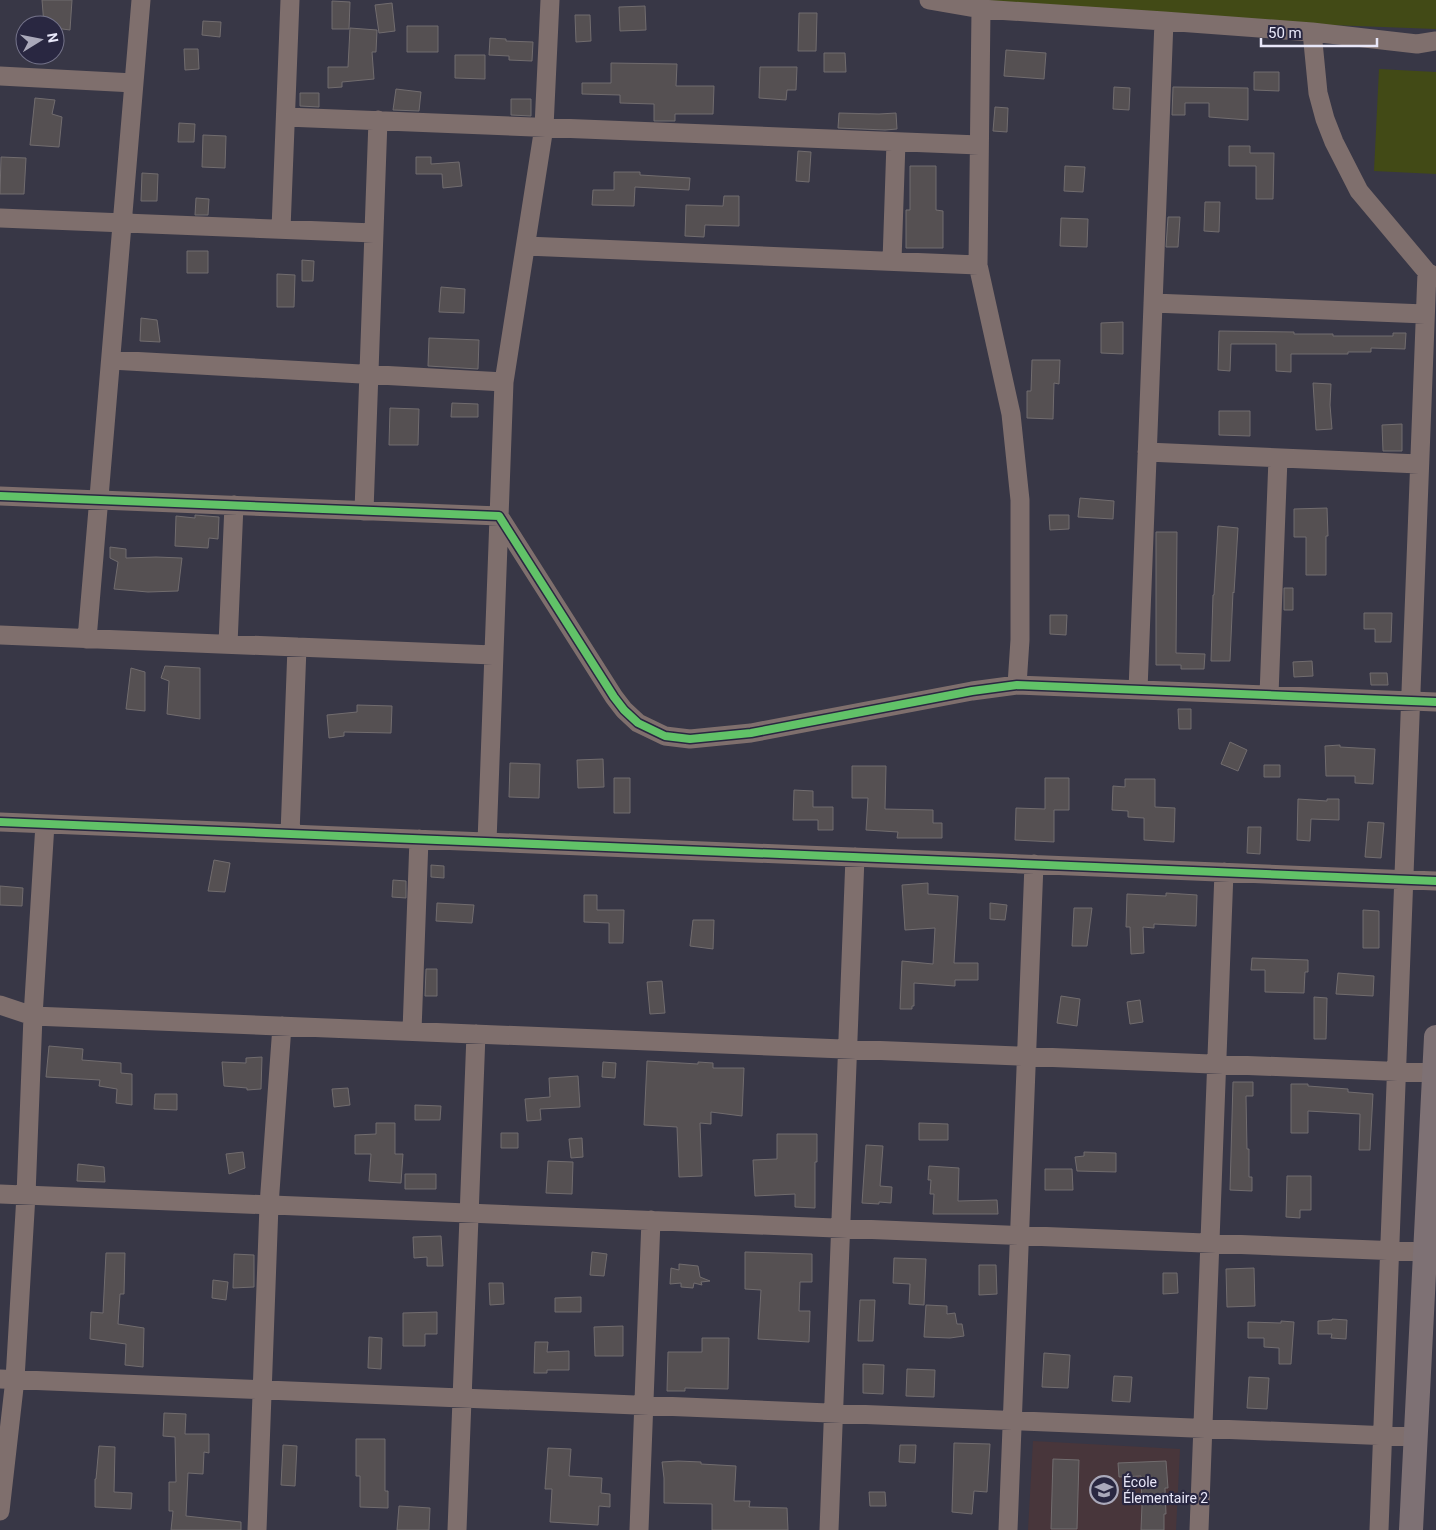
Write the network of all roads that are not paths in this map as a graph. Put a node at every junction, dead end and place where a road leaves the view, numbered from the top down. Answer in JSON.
{"nodes":[{"id":1,"x":141,"y":0,"type":"edge"},
{"id":2,"x":290,"y":0,"type":"edge"},
{"id":3,"x":550,"y":0,"type":"edge"},
{"id":4,"x":929,"y":0,"type":"edge"},
{"id":5,"x":981,"y":8,"type":"junction"},
{"id":6,"x":1164,"y":20,"type":"junction"},
{"id":7,"x":1312,"y":32,"type":"junction"},
{"id":8,"x":1436,"y":41,"type":"edge"},
{"id":9,"x":0,"y":76,"type":"edge"},
{"id":10,"x":134,"y":83,"type":"junction"},
{"id":11,"x":286,"y":117,"type":"junction"},
{"id":12,"x":378,"y":120,"type":"junction"},
{"id":13,"x":544,"y":127,"type":"junction"},
{"id":14,"x":896,"y":142,"type":"junction"},
{"id":15,"x":979,"y":145,"type":"junction"},
{"id":16,"x":0,"y":218,"type":"edge"},
{"id":17,"x":122,"y":223,"type":"junction"},
{"id":18,"x":281,"y":229,"type":"junction"},
{"id":19,"x":374,"y":233,"type":"junction"},
{"id":20,"x":526,"y":246,"type":"junction"},
{"id":21,"x":892,"y":261,"type":"junction"},
{"id":22,"x":978,"y":265,"type":"junction"},
{"id":23,"x":1431,"y":274,"type":"edge"},
{"id":24,"x":1153,"y":303,"type":"junction"},
{"id":25,"x":1425,"y":314,"type":"junction"},
{"id":26,"x":111,"y":360,"type":"junction"},
{"id":27,"x":370,"y":373,"type":"junction"},
{"id":28,"x":504,"y":382,"type":"junction"},
{"id":29,"x":1147,"y":452,"type":"junction"},
{"id":30,"x":1278,"y":458,"type":"junction"},
{"id":31,"x":1419,"y":464,"type":"junction"},
{"id":32,"x":0,"y":496,"type":"edge"},
{"id":33,"x":99,"y":500,"type":"junction"},
{"id":34,"x":234,"y":505,"type":"junction"},
{"id":35,"x":364,"y":510,"type":"junction"},
{"id":36,"x":499,"y":516,"type":"junction"},
{"id":37,"x":0,"y":635,"type":"edge"},
{"id":38,"x":87,"y":639,"type":"junction"},
{"id":39,"x":228,"y":644,"type":"junction"},
{"id":40,"x":297,"y":647,"type":"junction"},
{"id":41,"x":494,"y":655,"type":"junction"},
{"id":42,"x":1017,"y":685,"type":"junction"},
{"id":43,"x":1138,"y":690,"type":"junction"},
{"id":44,"x":1269,"y":695,"type":"junction"},
{"id":45,"x":1410,"y":701,"type":"junction"},
{"id":46,"x":1436,"y":702,"type":"edge"},
{"id":47,"x":0,"y":822,"type":"edge"},
{"id":48,"x":45,"y":824,"type":"junction"},
{"id":49,"x":290,"y":834,"type":"junction"},
{"id":50,"x":419,"y":839,"type":"junction"},
{"id":51,"x":487,"y":842,"type":"junction"},
{"id":52,"x":855,"y":857,"type":"junction"},
{"id":53,"x":1034,"y":864,"type":"junction"},
{"id":54,"x":1224,"y":872,"type":"junction"},
{"id":55,"x":1404,"y":879,"type":"junction"},
{"id":56,"x":1436,"y":881,"type":"edge"},
{"id":57,"x":0,"y":1005,"type":"edge"},
{"id":58,"x":33,"y":1016,"type":"junction"},
{"id":59,"x":282,"y":1026,"type":"junction"},
{"id":60,"x":412,"y":1031,"type":"junction"},
{"id":61,"x":476,"y":1034,"type":"junction"},
{"id":62,"x":1436,"y":1037,"type":"edge"},
{"id":63,"x":848,"y":1049,"type":"junction"},
{"id":64,"x":1027,"y":1056,"type":"junction"},
{"id":65,"x":1216,"y":1064,"type":"junction"},
{"id":66,"x":1396,"y":1072,"type":"junction"},
{"id":67,"x":1434,"y":1073,"type":"junction"},
{"id":68,"x":0,"y":1194,"type":"edge"},
{"id":69,"x":26,"y":1195,"type":"junction"},
{"id":70,"x":269,"y":1204,"type":"junction"},
{"id":71,"x":469,"y":1213,"type":"junction"},
{"id":72,"x":651,"y":1220,"type":"junction"},
{"id":73,"x":841,"y":1228,"type":"junction"},
{"id":74,"x":1020,"y":1235,"type":"junction"},
{"id":75,"x":1209,"y":1243,"type":"junction"},
{"id":76,"x":1389,"y":1250,"type":"junction"},
{"id":77,"x":1424,"y":1252,"type":"junction"},
{"id":78,"x":7,"y":1379,"type":"edge"},
{"id":79,"x":262,"y":1390,"type":"junction"},
{"id":80,"x":462,"y":1398,"type":"junction"},
{"id":81,"x":644,"y":1405,"type":"junction"},
{"id":82,"x":834,"y":1413,"type":"junction"},
{"id":83,"x":1013,"y":1420,"type":"junction"},
{"id":84,"x":1202,"y":1428,"type":"junction"},
{"id":85,"x":1382,"y":1435,"type":"junction"},
{"id":86,"x":1415,"y":1436,"type":"junction"},
{"id":87,"x":0,"y":1511,"type":"edge"},
{"id":88,"x":257,"y":1530,"type":"edge"},
{"id":89,"x":457,"y":1530,"type":"edge"},
{"id":90,"x":639,"y":1530,"type":"edge"},
{"id":91,"x":829,"y":1530,"type":"edge"},
{"id":92,"x":1008,"y":1530,"type":"edge"},
{"id":93,"x":1198,"y":1530,"type":"edge"},
{"id":94,"x":1379,"y":1530,"type":"edge"},
{"id":95,"x":1411,"y":1530,"type":"edge"}],
"edges":[{"from":1,"to":10,"type":"street"},
{"from":2,"to":11,"type":"street"},
{"from":3,"to":13,"type":"street"},
{"from":4,"to":5,"type":"street"},
{"from":5,"to":6,"type":"street"},
{"from":5,"to":15,"type":"street"},
{"from":6,"to":7,"type":"street"},
{"from":6,"to":24,"type":"street"},
{"from":7,"to":8,"type":"street"},
{"from":7,"to":23,"type":"street"},
{"from":9,"to":10,"type":"street"},
{"from":10,"to":17,"type":"street"},
{"from":11,"to":12,"type":"street"},
{"from":11,"to":18,"type":"street"},
{"from":12,"to":13,"type":"street"},
{"from":12,"to":19,"type":"street"},
{"from":13,"to":14,"type":"street"},
{"from":13,"to":20,"type":"street"},
{"from":14,"to":15,"type":"street"},
{"from":14,"to":21,"type":"street"},
{"from":15,"to":22,"type":"street"},
{"from":16,"to":17,"type":"street"},
{"from":17,"to":18,"type":"street"},
{"from":17,"to":26,"type":"street"},
{"from":18,"to":19,"type":"street"},
{"from":19,"to":27,"type":"street"},
{"from":20,"to":21,"type":"street"},
{"from":20,"to":28,"type":"street"},
{"from":21,"to":22,"type":"street"},
{"from":22,"to":42,"type":"street"},
{"from":23,"to":25,"type":"street"},
{"from":24,"to":25,"type":"street"},
{"from":24,"to":29,"type":"street"},
{"from":25,"to":31,"type":"street"},
{"from":26,"to":27,"type":"street"},
{"from":26,"to":33,"type":"street"},
{"from":27,"to":28,"type":"street"},
{"from":27,"to":35,"type":"street"},
{"from":28,"to":36,"type":"street"},
{"from":29,"to":30,"type":"street"},
{"from":29,"to":43,"type":"street"},
{"from":30,"to":31,"type":"street"},
{"from":30,"to":44,"type":"street"},
{"from":31,"to":45,"type":"street"},
{"from":32,"to":33,"type":"street"},
{"from":33,"to":34,"type":"street"},
{"from":33,"to":38,"type":"street"},
{"from":34,"to":35,"type":"street"},
{"from":34,"to":39,"type":"street"},
{"from":35,"to":36,"type":"street"},
{"from":36,"to":41,"type":"street"},
{"from":36,"to":42,"type":"street"},
{"from":37,"to":38,"type":"street"},
{"from":38,"to":39,"type":"street"},
{"from":39,"to":40,"type":"street"},
{"from":40,"to":41,"type":"street"},
{"from":40,"to":49,"type":"street"},
{"from":41,"to":51,"type":"street"},
{"from":42,"to":43,"type":"street"},
{"from":43,"to":44,"type":"street"},
{"from":44,"to":45,"type":"street"},
{"from":45,"to":46,"type":"street"},
{"from":45,"to":55,"type":"street"},
{"from":47,"to":48,"type":"street"},
{"from":48,"to":49,"type":"street"},
{"from":48,"to":58,"type":"street"},
{"from":49,"to":50,"type":"street"},
{"from":50,"to":51,"type":"street"},
{"from":50,"to":60,"type":"street"},
{"from":51,"to":52,"type":"street"},
{"from":52,"to":53,"type":"street"},
{"from":52,"to":63,"type":"street"},
{"from":53,"to":54,"type":"street"},
{"from":53,"to":64,"type":"street"},
{"from":54,"to":55,"type":"street"},
{"from":54,"to":65,"type":"street"},
{"from":55,"to":56,"type":"street"},
{"from":55,"to":66,"type":"street"},
{"from":57,"to":58,"type":"street"},
{"from":58,"to":59,"type":"street"},
{"from":58,"to":69,"type":"street"},
{"from":59,"to":60,"type":"street"},
{"from":59,"to":70,"type":"street"},
{"from":60,"to":61,"type":"street"},
{"from":61,"to":63,"type":"street"},
{"from":61,"to":71,"type":"street"},
{"from":62,"to":67,"type":"main road"},
{"from":63,"to":64,"type":"street"},
{"from":63,"to":73,"type":"street"},
{"from":64,"to":65,"type":"street"},
{"from":64,"to":74,"type":"street"},
{"from":65,"to":66,"type":"street"},
{"from":65,"to":75,"type":"street"},
{"from":66,"to":67,"type":"street"},
{"from":66,"to":76,"type":"street"},
{"from":67,"to":77,"type":"main road"},
{"from":68,"to":69,"type":"street"},
{"from":69,"to":70,"type":"street"},
{"from":69,"to":78,"type":"street"},
{"from":70,"to":71,"type":"street"},
{"from":70,"to":79,"type":"street"},
{"from":71,"to":72,"type":"street"},
{"from":71,"to":80,"type":"street"},
{"from":72,"to":73,"type":"street"},
{"from":72,"to":81,"type":"street"},
{"from":73,"to":74,"type":"street"},
{"from":73,"to":82,"type":"street"},
{"from":74,"to":75,"type":"street"},
{"from":74,"to":83,"type":"street"},
{"from":75,"to":76,"type":"street"},
{"from":75,"to":84,"type":"street"},
{"from":76,"to":77,"type":"street"},
{"from":76,"to":85,"type":"street"},
{"from":77,"to":86,"type":"main road"},
{"from":78,"to":79,"type":"street"},
{"from":78,"to":87,"type":"street"},
{"from":79,"to":80,"type":"street"},
{"from":79,"to":88,"type":"street"},
{"from":80,"to":81,"type":"street"},
{"from":80,"to":89,"type":"street"},
{"from":81,"to":82,"type":"street"},
{"from":81,"to":90,"type":"street"},
{"from":82,"to":83,"type":"street"},
{"from":82,"to":91,"type":"street"},
{"from":83,"to":84,"type":"street"},
{"from":83,"to":92,"type":"street"},
{"from":84,"to":85,"type":"street"},
{"from":84,"to":93,"type":"street"},
{"from":85,"to":86,"type":"street"},
{"from":85,"to":94,"type":"street"},
{"from":86,"to":95,"type":"main road"}]}
